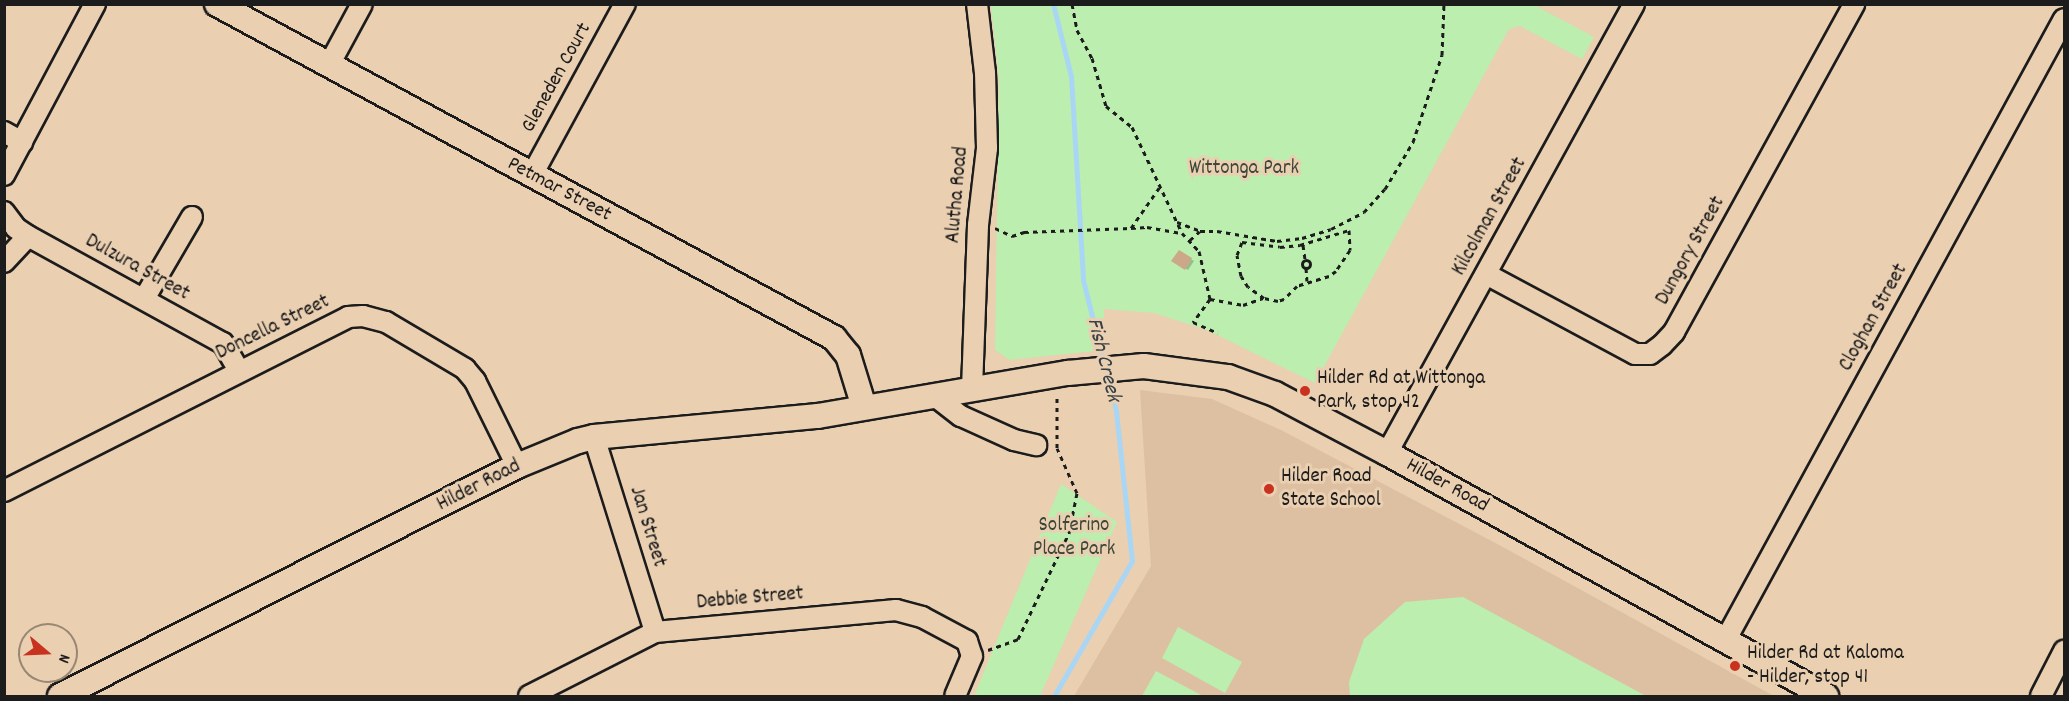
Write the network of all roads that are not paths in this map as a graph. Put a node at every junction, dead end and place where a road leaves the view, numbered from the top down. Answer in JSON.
{"nodes":[{"id":1,"x":95,"y":4,"type":"edge"},
{"id":2,"x":217,"y":4,"type":"edge"},
{"id":3,"x":362,"y":4,"type":"edge"},
{"id":4,"x":625,"y":4,"type":"edge"},
{"id":5,"x":977,"y":4,"type":"edge"},
{"id":6,"x":1634,"y":4,"type":"edge"},
{"id":7,"x":1854,"y":4,"type":"edge"},
{"id":8,"x":2064,"y":18,"type":"edge"},
{"id":9,"x":329,"y":65,"type":"junction"},
{"id":10,"x":13,"y":137,"type":"edge"},
{"id":11,"x":4,"y":175,"type":"edge"},
{"id":12,"x":532,"y":175,"type":"junction"},
{"id":13,"x":4,"y":212,"type":"edge"},
{"id":14,"x":192,"y":217,"type":"dead end"},
{"id":15,"x":28,"y":236,"type":"junction"},
{"id":16,"x":4,"y":262,"type":"edge"},
{"id":17,"x":1486,"y":274,"type":"junction"},
{"id":18,"x":144,"y":299,"type":"junction"},
{"id":19,"x":239,"y":371,"type":"junction"},
{"id":20,"x":972,"y":389,"type":"junction"},
{"id":21,"x":935,"y":396,"type":"junction"},
{"id":22,"x":864,"y":407,"type":"junction"},
{"id":23,"x":594,"y":437,"type":"junction"},
{"id":24,"x":1036,"y":445,"type":"dead end"},
{"id":25,"x":1387,"y":453,"type":"junction"},
{"id":26,"x":517,"y":466,"type":"junction"},
{"id":27,"x":4,"y":491,"type":"edge"},
{"id":28,"x":655,"y":632,"type":"junction"},
{"id":29,"x":1725,"y":641,"type":"junction"},
{"id":30,"x":2064,"y":651,"type":"edge"},
{"id":31,"x":60,"y":696,"type":"edge"},
{"id":32,"x":530,"y":696,"type":"edge"},
{"id":33,"x":955,"y":696,"type":"edge"},
{"id":34,"x":1826,"y":696,"type":"edge"},
{"id":35,"x":2041,"y":696,"type":"edge"}],
"edges":[{"from":1,"to":10,"type":"street"},
{"from":2,"to":9,"type":"street","name":"Petmar Street"},
{"from":3,"to":9,"type":"street"},
{"from":4,"to":12,"type":"street","name":"Gleneden Court"},
{"from":5,"to":20,"type":"street","name":"Alutha Road"},
{"from":6,"to":17,"type":"street","name":"Kilcolman Street"},
{"from":7,"to":17,"type":"street","name":"Dungory Street"},
{"from":8,"to":29,"type":"street","name":"Cloghan Street"},
{"from":9,"to":12,"type":"street","name":"Petmar Street"},
{"from":10,"to":11,"type":"street"},
{"from":12,"to":22,"type":"street","name":"Petmar Street"},
{"from":13,"to":15,"type":"street","name":"Dulzura Street"},
{"from":14,"to":18,"type":"street"},
{"from":15,"to":16,"type":"street"},
{"from":15,"to":18,"type":"street","name":"Dulzura Street"},
{"from":17,"to":25,"type":"street","name":"Kilcolman Street"},
{"from":18,"to":19,"type":"street","name":"Dulzura Street"},
{"from":19,"to":26,"type":"street","name":"Doncella Street"},
{"from":19,"to":27,"type":"street","name":"Doncella Street"},
{"from":20,"to":21,"type":"street","name":"Hilder Road"},
{"from":20,"to":25,"type":"street","name":"Hilder Road"},
{"from":21,"to":22,"type":"street","name":"Hilder Road"},
{"from":21,"to":24,"type":"street"},
{"from":22,"to":23,"type":"street","name":"Hilder Road"},
{"from":23,"to":26,"type":"street","name":"Hilder Road"},
{"from":23,"to":28,"type":"street","name":"Jan Street"},
{"from":25,"to":29,"type":"street","name":"Hilder Road"},
{"from":26,"to":31,"type":"street","name":"Hilder Road"},
{"from":28,"to":32,"type":"street","name":"Debbie Street"},
{"from":28,"to":33,"type":"street","name":"Debbie Street"},
{"from":29,"to":34,"type":"street","name":"Hilder Road"},
{"from":30,"to":35,"type":"street"}]}
